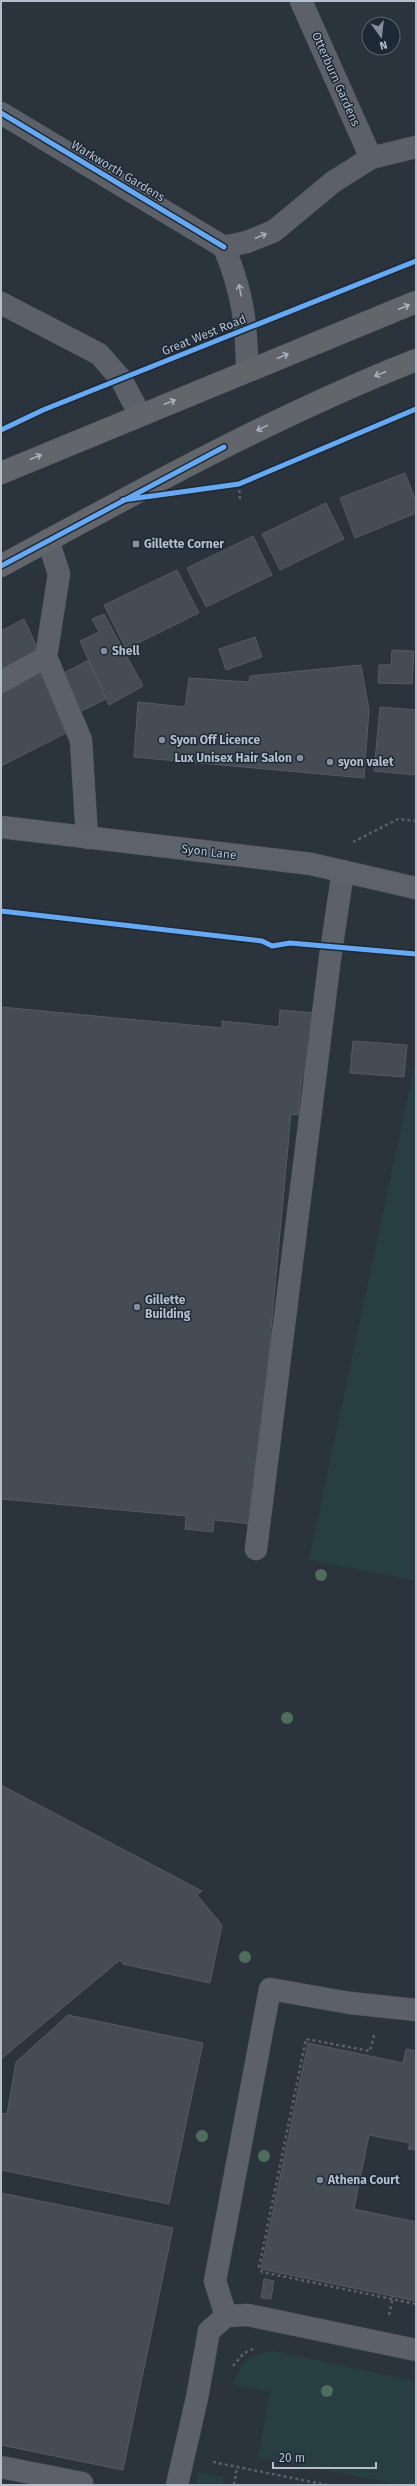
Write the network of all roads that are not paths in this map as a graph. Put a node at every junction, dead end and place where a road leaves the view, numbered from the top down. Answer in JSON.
{"nodes":[{"id":1,"x":301,"y":1,"type":"edge"},
{"id":2,"x":1,"y":113,"type":"edge"},
{"id":3,"x":416,"y":147,"type":"edge"},
{"id":4,"x":371,"y":158,"type":"junction"},
{"id":5,"x":224,"y":247,"type":"junction"},
{"id":6,"x":416,"y":302,"type":"edge"},
{"id":7,"x":1,"y":303,"type":"edge"},
{"id":8,"x":416,"y":360,"type":"edge"},
{"id":9,"x":247,"y":370,"type":"junction"},
{"id":10,"x":140,"y":415,"type":"junction"},
{"id":11,"x":1,"y":473,"type":"edge"},
{"id":12,"x":48,"y":540,"type":"junction"},
{"id":13,"x":27,"y":552,"type":"junction"},
{"id":14,"x":1,"y":559,"type":"edge"},
{"id":15,"x":1,"y":566,"type":"edge"},
{"id":16,"x":46,"y":657,"type":"junction"},
{"id":17,"x":1,"y":682,"type":"edge"},
{"id":18,"x":1,"y":827,"type":"edge"},
{"id":19,"x":87,"y":838,"type":"junction"},
{"id":20,"x":342,"y":871,"type":"junction"},
{"id":21,"x":416,"y":888,"type":"edge"},
{"id":22,"x":256,"y":1550,"type":"dead end"},
{"id":23,"x":416,"y":2010,"type":"edge"},
{"id":24,"x":226,"y":2316,"type":"junction"},
{"id":25,"x":416,"y":2350,"type":"edge"},
{"id":26,"x":1,"y":2467,"type":"edge"},
{"id":27,"x":82,"y":2483,"type":"dead end"},
{"id":28,"x":177,"y":2485,"type":"edge"}],
"edges":[{"from":1,"to":4,"type":"street","name":"Otterburn Gardens"},
{"from":2,"to":5,"type":"street","name":"Warkworth Gardens"},
{"from":3,"to":4,"type":"street"},
{"from":5,"to":4,"type":"street","one_way":true},
{"from":9,"to":5,"type":"street","one_way":true},
{"from":9,"to":6,"type":"highway","one_way":true},
{"from":7,"to":10,"type":"street"},
{"from":8,"to":12,"type":"highway","one_way":true},
{"from":10,"to":9,"type":"highway","one_way":true},
{"from":11,"to":10,"type":"highway","one_way":true},
{"from":12,"to":13,"type":"highway"},
{"from":12,"to":16,"type":"street"},
{"from":13,"to":14,"type":"highway"},
{"from":13,"to":15,"type":"highway"},
{"from":16,"to":17,"type":"street"},
{"from":16,"to":19,"type":"street"},
{"from":18,"to":19,"type":"main road","name":"Syon Lane"},
{"from":19,"to":20,"type":"main road","name":"Syon Lane"},
{"from":20,"to":21,"type":"main road","name":"Syon Lane"},
{"from":20,"to":22,"type":"street"},
{"from":23,"to":24,"type":"street"},
{"from":24,"to":25,"type":"street"},
{"from":24,"to":28,"type":"street"},
{"from":26,"to":27,"type":"street"}]}
